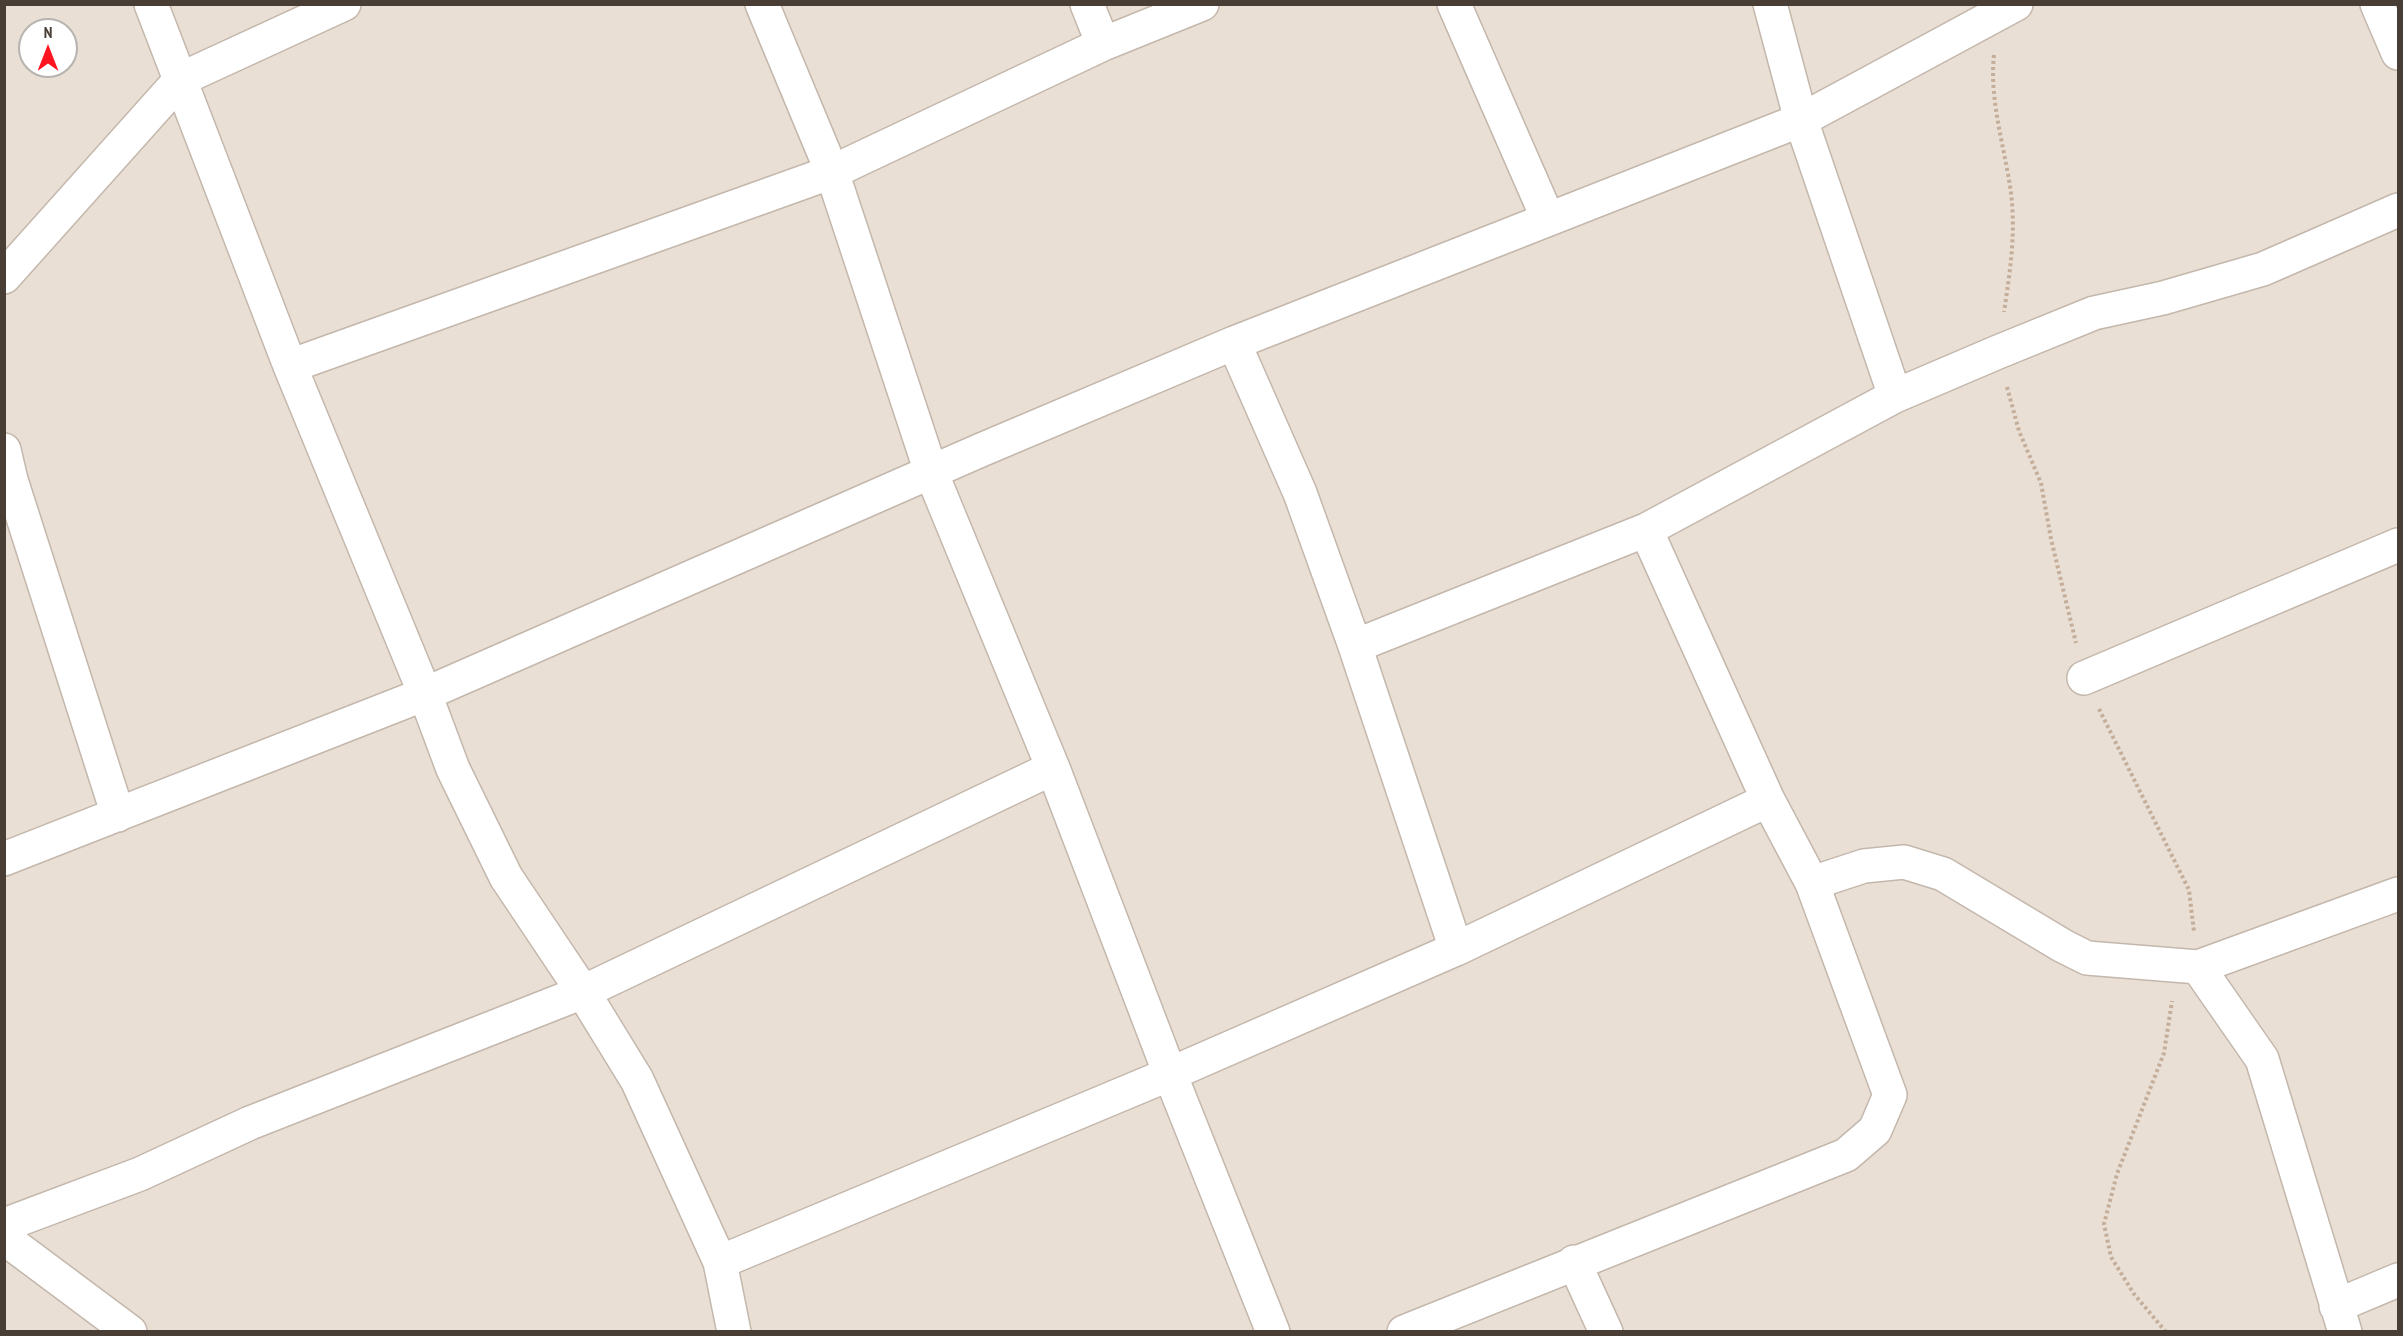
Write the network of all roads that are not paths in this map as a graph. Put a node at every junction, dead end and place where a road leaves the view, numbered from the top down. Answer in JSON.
{"nodes":[{"id":1,"x":151,"y":4,"type":"edge"},
{"id":2,"x":344,"y":4,"type":"edge"},
{"id":3,"x":762,"y":4,"type":"edge"},
{"id":4,"x":1087,"y":4,"type":"edge"},
{"id":5,"x":1202,"y":4,"type":"edge"},
{"id":6,"x":1455,"y":4,"type":"edge"},
{"id":7,"x":1770,"y":4,"type":"edge"},
{"id":8,"x":2377,"y":4,"type":"edge"},
{"id":9,"x":2008,"y":9,"type":"edge"},
{"id":10,"x":1103,"y":44,"type":"junction"},
{"id":11,"x":2398,"y":53,"type":"edge"},
{"id":12,"x":182,"y":79,"type":"junction"},
{"id":13,"x":1801,"y":120,"type":"junction"},
{"id":14,"x":832,"y":172,"type":"junction"},
{"id":15,"x":2398,"y":210,"type":"edge"},
{"id":16,"x":1548,"y":219,"type":"junction"},
{"id":17,"x":4,"y":277,"type":"edge"},
{"id":18,"x":1234,"y":343,"type":"junction"},
{"id":19,"x":290,"y":366,"type":"junction"},
{"id":20,"x":1895,"y":396,"type":"junction"},
{"id":21,"x":7,"y":471,"type":"edge"},
{"id":22,"x":931,"y":472,"type":"junction"},
{"id":23,"x":1646,"y":530,"type":"junction"},
{"id":24,"x":2398,"y":545,"type":"edge"},
{"id":25,"x":1355,"y":646,"type":"junction"},
{"id":26,"x":2084,"y":678,"type":"road end"},
{"id":27,"x":425,"y":694,"type":"junction"},
{"id":28,"x":1053,"y":768,"type":"junction"},
{"id":29,"x":1768,"y":800,"type":"junction"},
{"id":30,"x":118,"y":815,"type":"junction"},
{"id":31,"x":4,"y":859,"type":"edge"},
{"id":32,"x":1812,"y":883,"type":"junction"},
{"id":33,"x":2398,"y":894,"type":"edge"},
{"id":34,"x":1456,"y":950,"type":"junction"},
{"id":35,"x":2188,"y":966,"type":"junction"},
{"id":36,"x":583,"y":992,"type":"junction"},
{"id":37,"x":1170,"y":1074,"type":"junction"},
{"id":38,"x":4,"y":1225,"type":"edge"},
{"id":39,"x":4,"y":1238,"type":"edge"},
{"id":40,"x":720,"y":1262,"type":"junction"},
{"id":41,"x":1574,"y":1262,"type":"junction"},
{"id":42,"x":2398,"y":1280,"type":"edge"},
{"id":43,"x":2341,"y":1319,"type":"edge"},
{"id":44,"x":130,"y":1332,"type":"edge"},
{"id":45,"x":734,"y":1332,"type":"edge"},
{"id":46,"x":1273,"y":1332,"type":"edge"},
{"id":47,"x":1404,"y":1332,"type":"edge"},
{"id":48,"x":1606,"y":1332,"type":"edge"}],
"edges":[{"from":1,"to":12,"type":"street"},
{"from":2,"to":12,"type":"street"},
{"from":3,"to":14,"type":"street"},
{"from":4,"to":10,"type":"street"},
{"from":5,"to":10,"type":"street"},
{"from":6,"to":16,"type":"street"},
{"from":7,"to":13,"type":"street"},
{"from":8,"to":11,"type":"street"},
{"from":9,"to":13,"type":"street"},
{"from":10,"to":14,"type":"street"},
{"from":12,"to":17,"type":"street"},
{"from":12,"to":19,"type":"street"},
{"from":13,"to":16,"type":"street"},
{"from":13,"to":20,"type":"street"},
{"from":14,"to":19,"type":"street"},
{"from":14,"to":22,"type":"street"},
{"from":15,"to":20,"type":"street"},
{"from":16,"to":18,"type":"street"},
{"from":18,"to":22,"type":"street"},
{"from":18,"to":25,"type":"street"},
{"from":19,"to":27,"type":"street"},
{"from":20,"to":23,"type":"street"},
{"from":21,"to":30,"type":"street"},
{"from":22,"to":27,"type":"street"},
{"from":22,"to":28,"type":"street"},
{"from":23,"to":25,"type":"street"},
{"from":23,"to":29,"type":"street"},
{"from":24,"to":26,"type":"street"},
{"from":25,"to":34,"type":"street"},
{"from":27,"to":30,"type":"street"},
{"from":27,"to":36,"type":"street"},
{"from":28,"to":36,"type":"street"},
{"from":28,"to":37,"type":"street"},
{"from":29,"to":32,"type":"street"},
{"from":29,"to":34,"type":"street"},
{"from":30,"to":31,"type":"street"},
{"from":32,"to":35,"type":"street"},
{"from":32,"to":41,"type":"street"},
{"from":33,"to":35,"type":"street"},
{"from":34,"to":37,"type":"street"},
{"from":35,"to":43,"type":"street"},
{"from":36,"to":38,"type":"street"},
{"from":36,"to":40,"type":"street"},
{"from":37,"to":40,"type":"street"},
{"from":37,"to":46,"type":"street"},
{"from":39,"to":44,"type":"street"},
{"from":40,"to":45,"type":"street"},
{"from":41,"to":47,"type":"street"},
{"from":41,"to":48,"type":"street"},
{"from":42,"to":43,"type":"street"}]}
